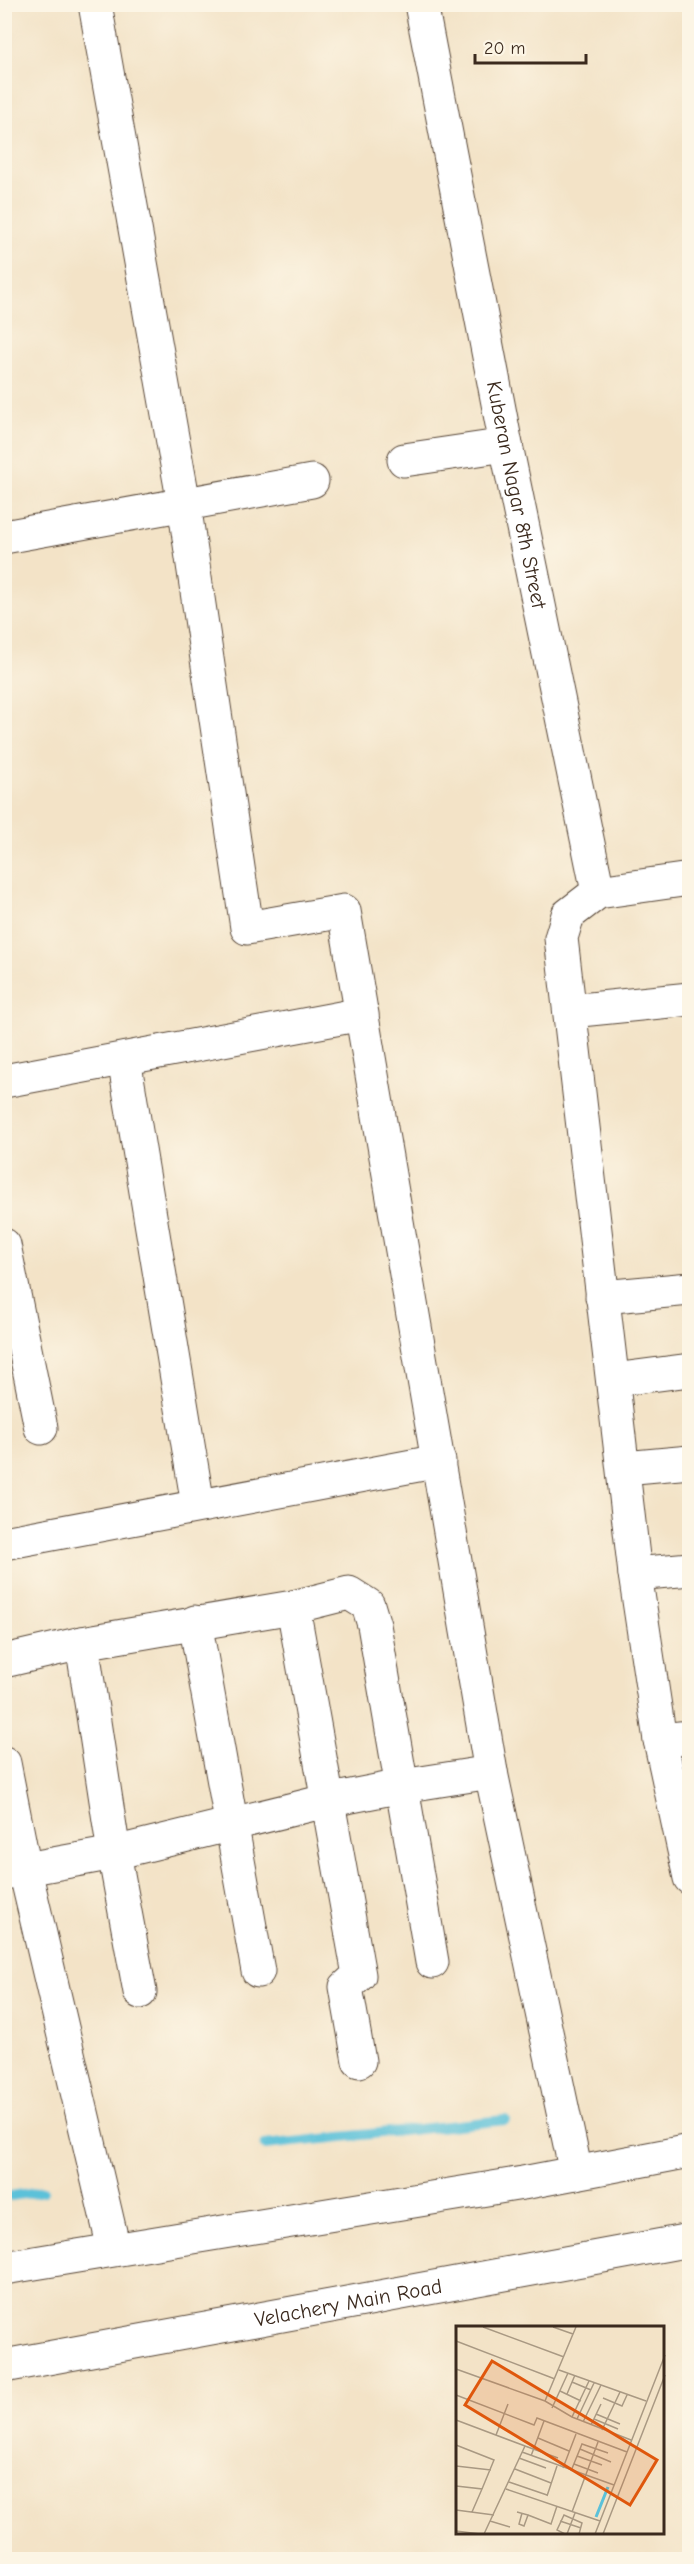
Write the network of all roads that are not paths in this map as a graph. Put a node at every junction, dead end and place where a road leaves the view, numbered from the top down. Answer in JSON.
{"nodes":[{"id":1,"x":95,"y":4,"type":"edge"},
{"id":2,"x":421,"y":4,"type":"edge"},
{"id":3,"x":506,"y":445,"type":"junction"},
{"id":4,"x":404,"y":460,"type":"dead end"},
{"id":5,"x":312,"y":481,"type":"dead end"},
{"id":6,"x":184,"y":504,"type":"junction"},
{"id":7,"x":4,"y":537,"type":"edge"},
{"id":8,"x":690,"y":879,"type":"edge"},
{"id":9,"x":598,"y":892,"type":"junction"},
{"id":10,"x":690,"y":999,"type":"edge"},
{"id":11,"x":570,"y":1011,"type":"junction"},
{"id":12,"x":362,"y":1014,"type":"junction"},
{"id":13,"x":124,"y":1059,"type":"junction"},
{"id":14,"x":4,"y":1081,"type":"edge"},
{"id":15,"x":4,"y":1245,"type":"edge"},
{"id":16,"x":690,"y":1289,"type":"edge"},
{"id":17,"x":602,"y":1297,"type":"junction"},
{"id":18,"x":690,"y":1370,"type":"edge"},
{"id":19,"x":613,"y":1380,"type":"junction"},
{"id":20,"x":41,"y":1428,"type":"dead end"},
{"id":21,"x":439,"y":1461,"type":"junction"},
{"id":22,"x":690,"y":1462,"type":"edge"},
{"id":23,"x":624,"y":1468,"type":"junction"},
{"id":24,"x":198,"y":1505,"type":"junction"},
{"id":25,"x":4,"y":1543,"type":"edge"},
{"id":26,"x":690,"y":1569,"type":"edge"},
{"id":27,"x":635,"y":1574,"type":"junction"},
{"id":28,"x":294,"y":1607,"type":"junction"},
{"id":29,"x":195,"y":1622,"type":"junction"},
{"id":30,"x":82,"y":1643,"type":"junction"},
{"id":31,"x":4,"y":1660,"type":"edge"},
{"id":32,"x":675,"y":1739,"type":"edge"},
{"id":33,"x":4,"y":1763,"type":"edge"},
{"id":34,"x":491,"y":1772,"type":"junction"},
{"id":35,"x":402,"y":1786,"type":"junction"},
{"id":36,"x":326,"y":1801,"type":"junction"},
{"id":37,"x":232,"y":1824,"type":"junction"},
{"id":38,"x":114,"y":1853,"type":"junction"},
{"id":39,"x":15,"y":1871,"type":"edge"},
{"id":40,"x":690,"y":1878,"type":"edge"},
{"id":41,"x":432,"y":1962,"type":"dead end"},
{"id":42,"x":258,"y":1971,"type":"dead end"},
{"id":43,"x":140,"y":1992,"type":"dead end"},
{"id":44,"x":359,"y":2061,"type":"dead end"},
{"id":45,"x":690,"y":2151,"type":"edge"},
{"id":46,"x":576,"y":2173,"type":"junction"},
{"id":47,"x":690,"y":2240,"type":"edge"},
{"id":48,"x":114,"y":2249,"type":"junction"},
{"id":49,"x":4,"y":2268,"type":"edge"},
{"id":50,"x":4,"y":2366,"type":"edge"}],
"edges":[{"from":1,"to":6,"type":"street"},
{"from":2,"to":3,"type":"street","name":"Kuberan Nagar 8th Street"},
{"from":3,"to":4,"type":"street"},
{"from":3,"to":9,"type":"street","name":"Kuberan Nagar 8th Street"},
{"from":5,"to":6,"type":"street"},
{"from":6,"to":7,"type":"street"},
{"from":6,"to":12,"type":"street"},
{"from":8,"to":9,"type":"street"},
{"from":9,"to":11,"type":"street"},
{"from":10,"to":11,"type":"street"},
{"from":11,"to":17,"type":"street"},
{"from":12,"to":13,"type":"street"},
{"from":12,"to":21,"type":"street"},
{"from":13,"to":14,"type":"street"},
{"from":13,"to":24,"type":"street"},
{"from":15,"to":20,"type":"street"},
{"from":16,"to":17,"type":"street"},
{"from":17,"to":19,"type":"street"},
{"from":18,"to":19,"type":"street"},
{"from":19,"to":23,"type":"street"},
{"from":21,"to":24,"type":"street"},
{"from":21,"to":34,"type":"street"},
{"from":22,"to":23,"type":"street"},
{"from":23,"to":27,"type":"street"},
{"from":24,"to":25,"type":"street"},
{"from":26,"to":27,"type":"street"},
{"from":27,"to":32,"type":"street"},
{"from":28,"to":29,"type":"street"},
{"from":28,"to":35,"type":"street"},
{"from":28,"to":36,"type":"street"},
{"from":29,"to":30,"type":"street"},
{"from":29,"to":37,"type":"street"},
{"from":30,"to":31,"type":"street"},
{"from":30,"to":38,"type":"street"},
{"from":32,"to":40,"type":"street"},
{"from":33,"to":39,"type":"street"},
{"from":34,"to":35,"type":"street"},
{"from":34,"to":46,"type":"street"},
{"from":35,"to":36,"type":"street"},
{"from":35,"to":41,"type":"street"},
{"from":36,"to":37,"type":"street"},
{"from":36,"to":44,"type":"street"},
{"from":37,"to":38,"type":"street"},
{"from":37,"to":42,"type":"street"},
{"from":38,"to":39,"type":"street"},
{"from":38,"to":43,"type":"street"},
{"from":39,"to":48,"type":"street"},
{"from":45,"to":46,"type":"street"},
{"from":46,"to":48,"type":"street"},
{"from":47,"to":50,"type":"street","name":"Velachery Main Road"},
{"from":48,"to":49,"type":"street"}]}
